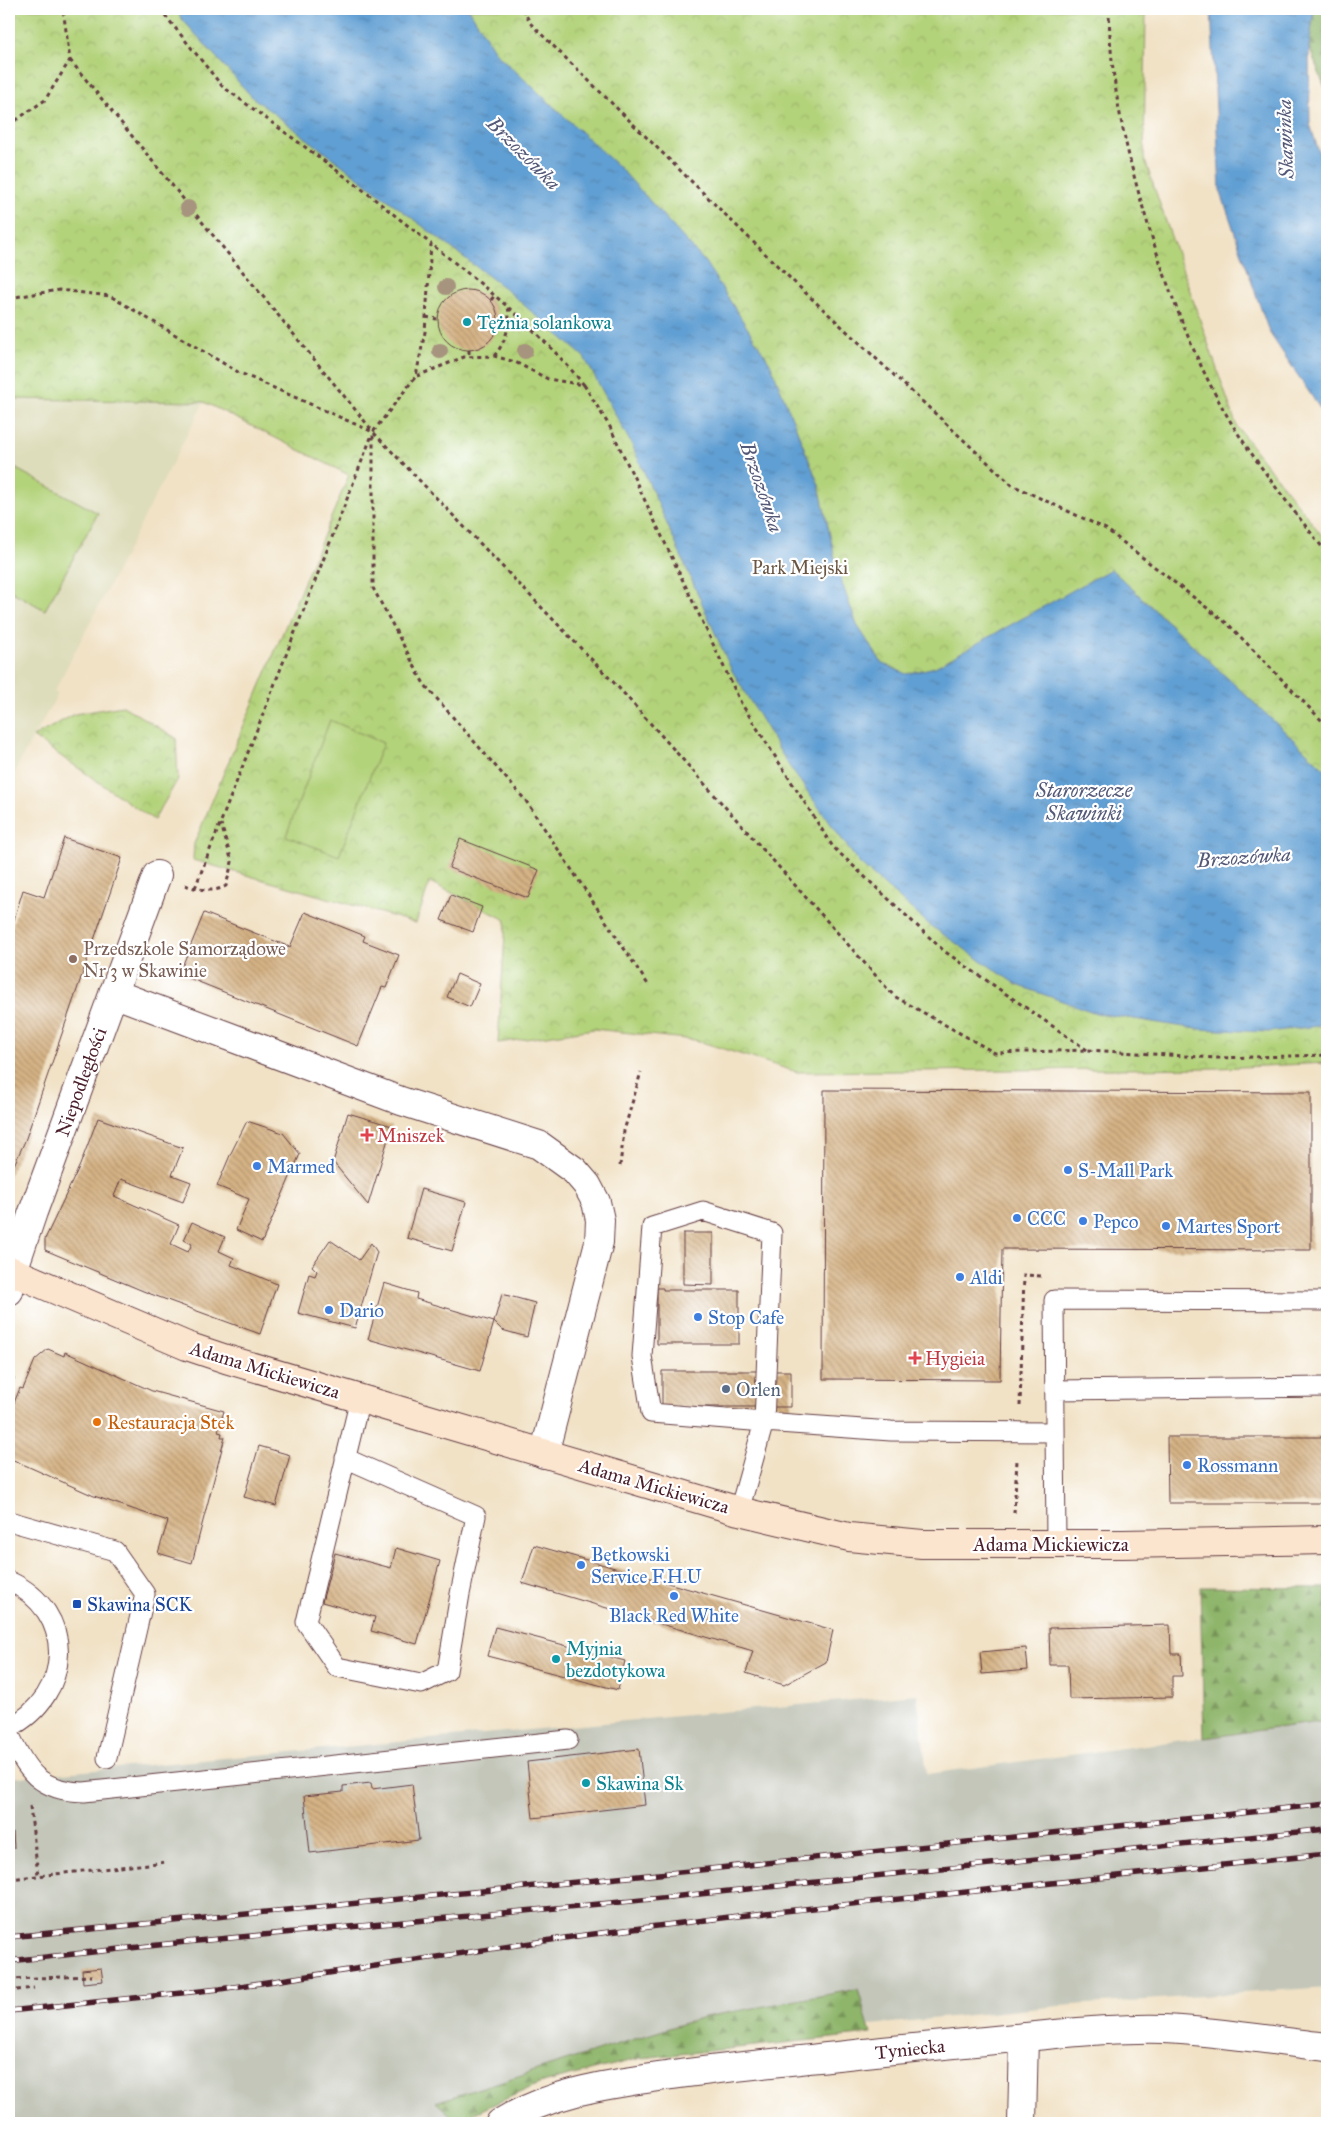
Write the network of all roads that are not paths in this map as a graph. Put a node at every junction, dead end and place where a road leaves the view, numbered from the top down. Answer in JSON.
{"nodes":[{"id":1,"x":157,"y":875,"type":"dead end"},
{"id":2,"x":113,"y":994,"type":"junction"},
{"id":3,"x":10,"y":1277,"type":"edge"},
{"id":4,"x":1327,"y":1301,"type":"edge"},
{"id":5,"x":1327,"y":1387,"type":"edge"},
{"id":6,"x":1055,"y":1390,"type":"junction"},
{"id":7,"x":360,"y":1399,"type":"junction"},
{"id":8,"x":764,"y":1422,"type":"junction"},
{"id":9,"x":1054,"y":1432,"type":"junction"},
{"id":10,"x":544,"y":1454,"type":"junction"},
{"id":11,"x":345,"y":1458,"type":"junction"},
{"id":12,"x":739,"y":1511,"type":"junction"},
{"id":13,"x":9,"y":1521,"type":"edge"},
{"id":14,"x":1327,"y":1540,"type":"edge"},
{"id":15,"x":1056,"y":1544,"type":"junction"},
{"id":16,"x":9,"y":1581,"type":"edge"},
{"id":17,"x":9,"y":1728,"type":"edge"},
{"id":18,"x":9,"y":1733,"type":"edge"},
{"id":19,"x":568,"y":1740,"type":"dead end"},
{"id":20,"x":107,"y":1758,"type":"dead end"},
{"id":21,"x":1024,"y":2037,"type":"junction"},
{"id":22,"x":1327,"y":2047,"type":"edge"},
{"id":23,"x":500,"y":2123,"type":"edge"},
{"id":24,"x":1022,"y":2123,"type":"edge"}],
"edges":[{"from":1,"to":2,"type":"street","name":"Niepodległości"},
{"from":2,"to":3,"type":"street","name":"Niepodległości"},
{"from":2,"to":10,"type":"street"},
{"from":3,"to":7,"type":"main road","name":"Adama Mickiewicza"},
{"from":4,"to":6,"type":"lane"},
{"from":5,"to":6,"type":"lane"},
{"from":6,"to":9,"type":"lane"},
{"from":7,"to":10,"type":"main road","name":"Adama Mickiewicza"},
{"from":7,"to":11,"type":"lane"},
{"from":8,"to":8,"type":"lane"},
{"from":8,"to":9,"type":"lane"},
{"from":8,"to":12,"type":"lane"},
{"from":9,"to":15,"type":"lane"},
{"from":10,"to":12,"type":"main road","name":"Adama Mickiewicza"},
{"from":11,"to":11,"type":"lane"},
{"from":12,"to":15,"type":"main road","name":"Adama Mickiewicza"},
{"from":13,"to":20,"type":"lane"},
{"from":14,"to":15,"type":"main road","name":"Adama Mickiewicza"},
{"from":16,"to":17,"type":"lane"},
{"from":18,"to":19,"type":"lane"},
{"from":21,"to":22,"type":"street","name":"Tyniecka"},
{"from":21,"to":23,"type":"street","name":"Tyniecka"},
{"from":21,"to":24,"type":"street"}]}
